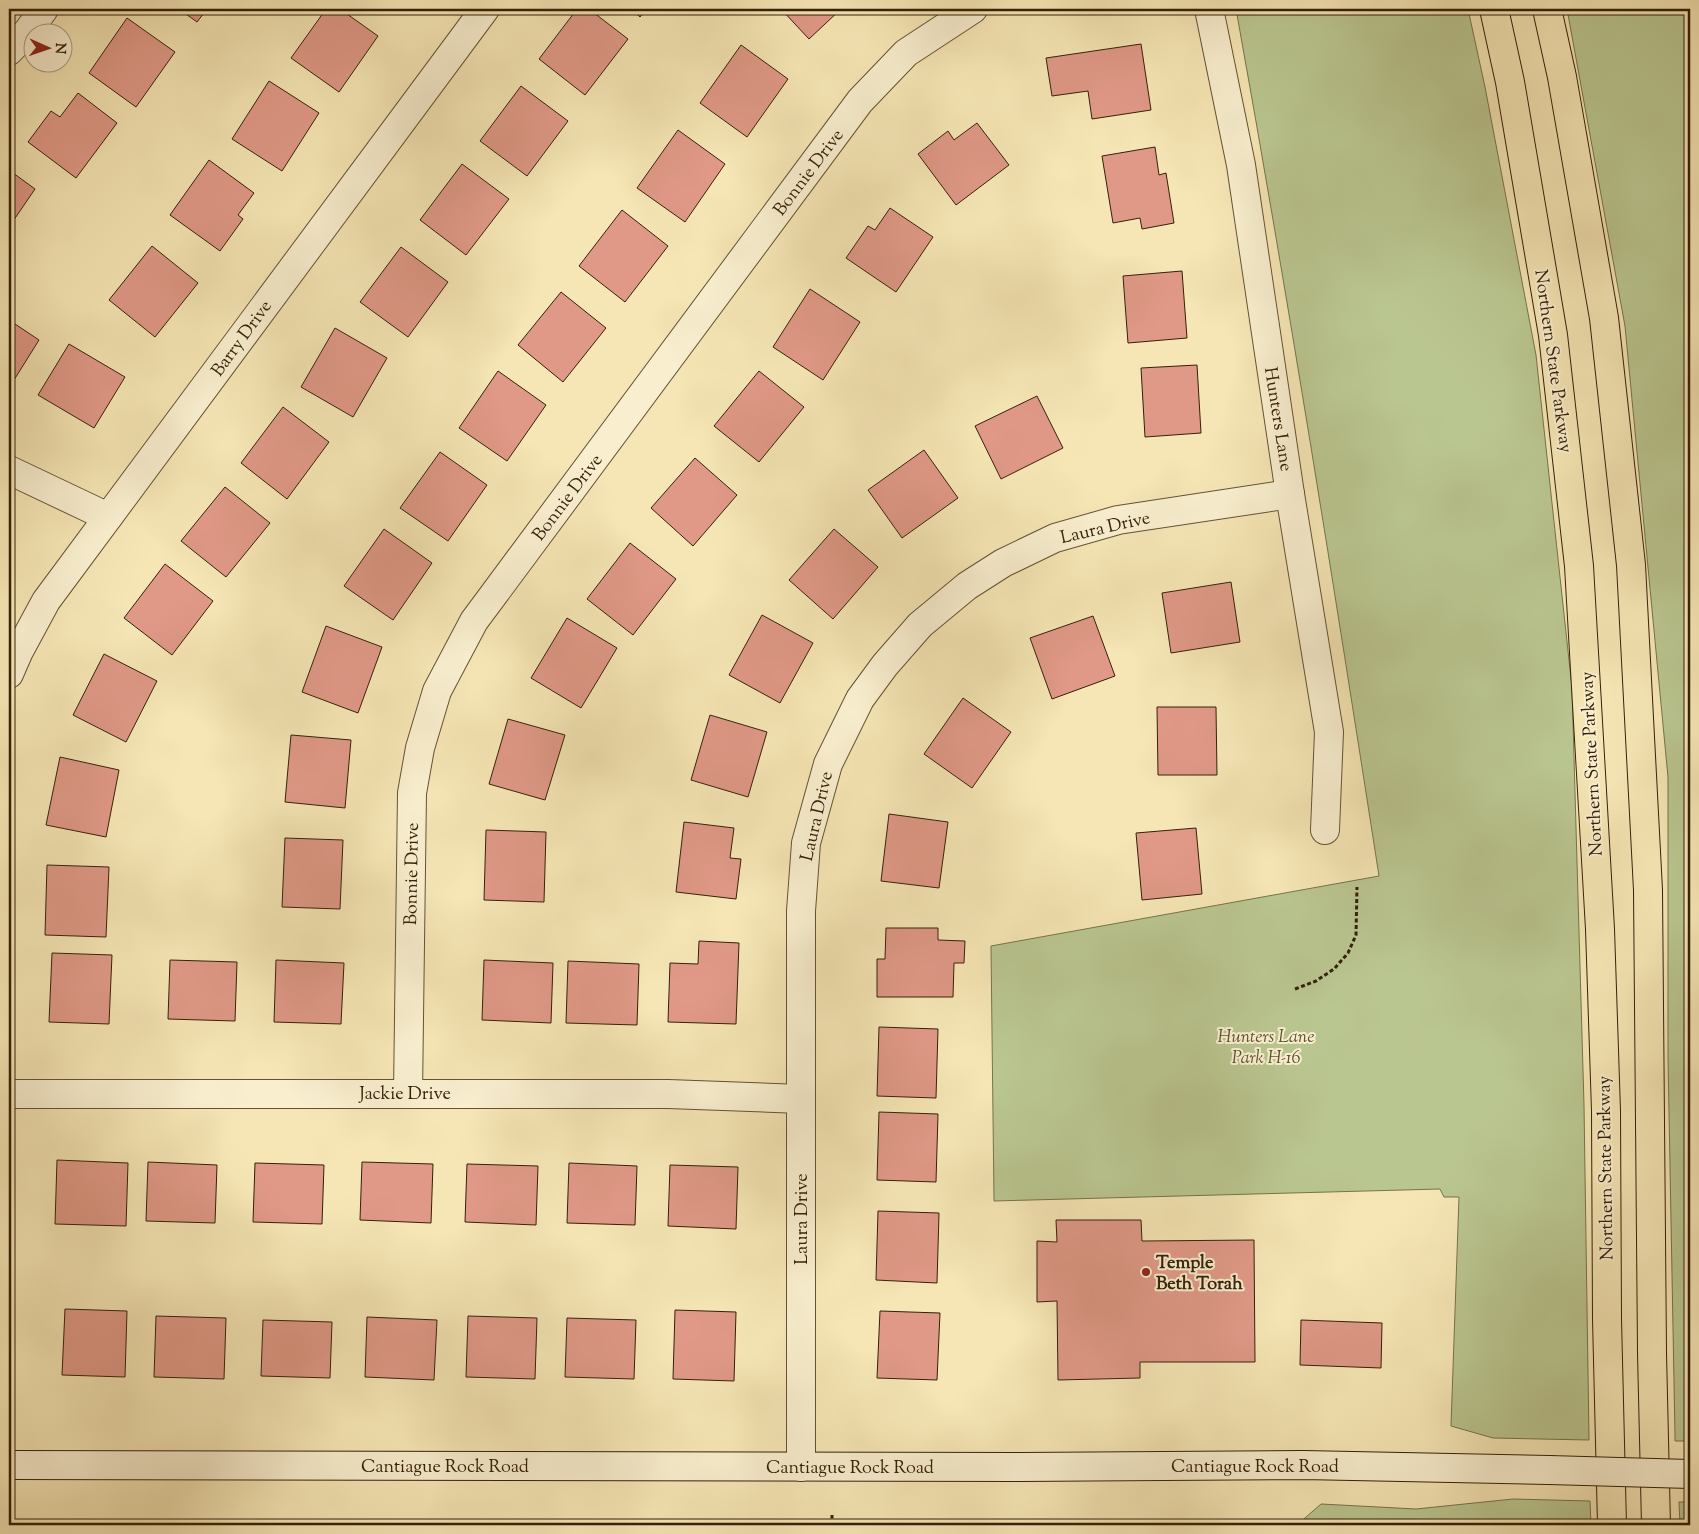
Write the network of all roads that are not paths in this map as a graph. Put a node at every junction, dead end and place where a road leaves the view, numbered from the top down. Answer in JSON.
{"nodes":[{"id":1,"x":44,"y":9,"type":"edge"},
{"id":2,"x":485,"y":9,"type":"edge"},
{"id":3,"x":973,"y":9,"type":"edge"},
{"id":4,"x":1209,"y":9,"type":"edge"},
{"id":5,"x":1494,"y":9,"type":"edge"},
{"id":6,"x":1547,"y":9,"type":"edge"},
{"id":7,"x":9,"y":51,"type":"edge"},
{"id":8,"x":9,"y":470,"type":"edge"},
{"id":9,"x":1290,"y":494,"type":"junction"},
{"id":10,"x":108,"y":517,"type":"junction"},
{"id":11,"x":9,"y":674,"type":"edge"},
{"id":12,"x":1325,"y":830,"type":"dead end"},
{"id":13,"x":408,"y":1093,"type":"junction"},
{"id":14,"x":9,"y":1094,"type":"edge"},
{"id":15,"x":801,"y":1099,"type":"junction"},
{"id":16,"x":9,"y":1465,"type":"edge"},
{"id":17,"x":802,"y":1467,"type":"junction"},
{"id":18,"x":1690,"y":1474,"type":"edge"},
{"id":19,"x":1612,"y":1525,"type":"edge"},
{"id":20,"x":1656,"y":1525,"type":"edge"}],
"edges":[{"from":1,"to":7,"type":"street"},
{"from":2,"to":10,"type":"street","name":"Barry Drive"},
{"from":3,"to":13,"type":"street","name":"Bonnie Drive"},
{"from":4,"to":9,"type":"street","name":"Hunters Lane"},
{"from":5,"to":19,"type":"highway","name":"Northern State Parkway"},
{"from":6,"to":20,"type":"highway"},
{"from":8,"to":10,"type":"street"},
{"from":9,"to":12,"type":"street","name":"Hunters Lane"},
{"from":9,"to":15,"type":"street","name":"Laura Drive"},
{"from":10,"to":11,"type":"street","name":"Barry Drive"},
{"from":13,"to":14,"type":"street","name":"Jackie Drive"},
{"from":13,"to":15,"type":"street","name":"Jackie Drive"},
{"from":15,"to":17,"type":"street","name":"Laura Drive"},
{"from":16,"to":17,"type":"street","name":"Cantiague Rock Road"},
{"from":17,"to":18,"type":"street","name":"Cantiague Rock Road","bridge":true}]}
